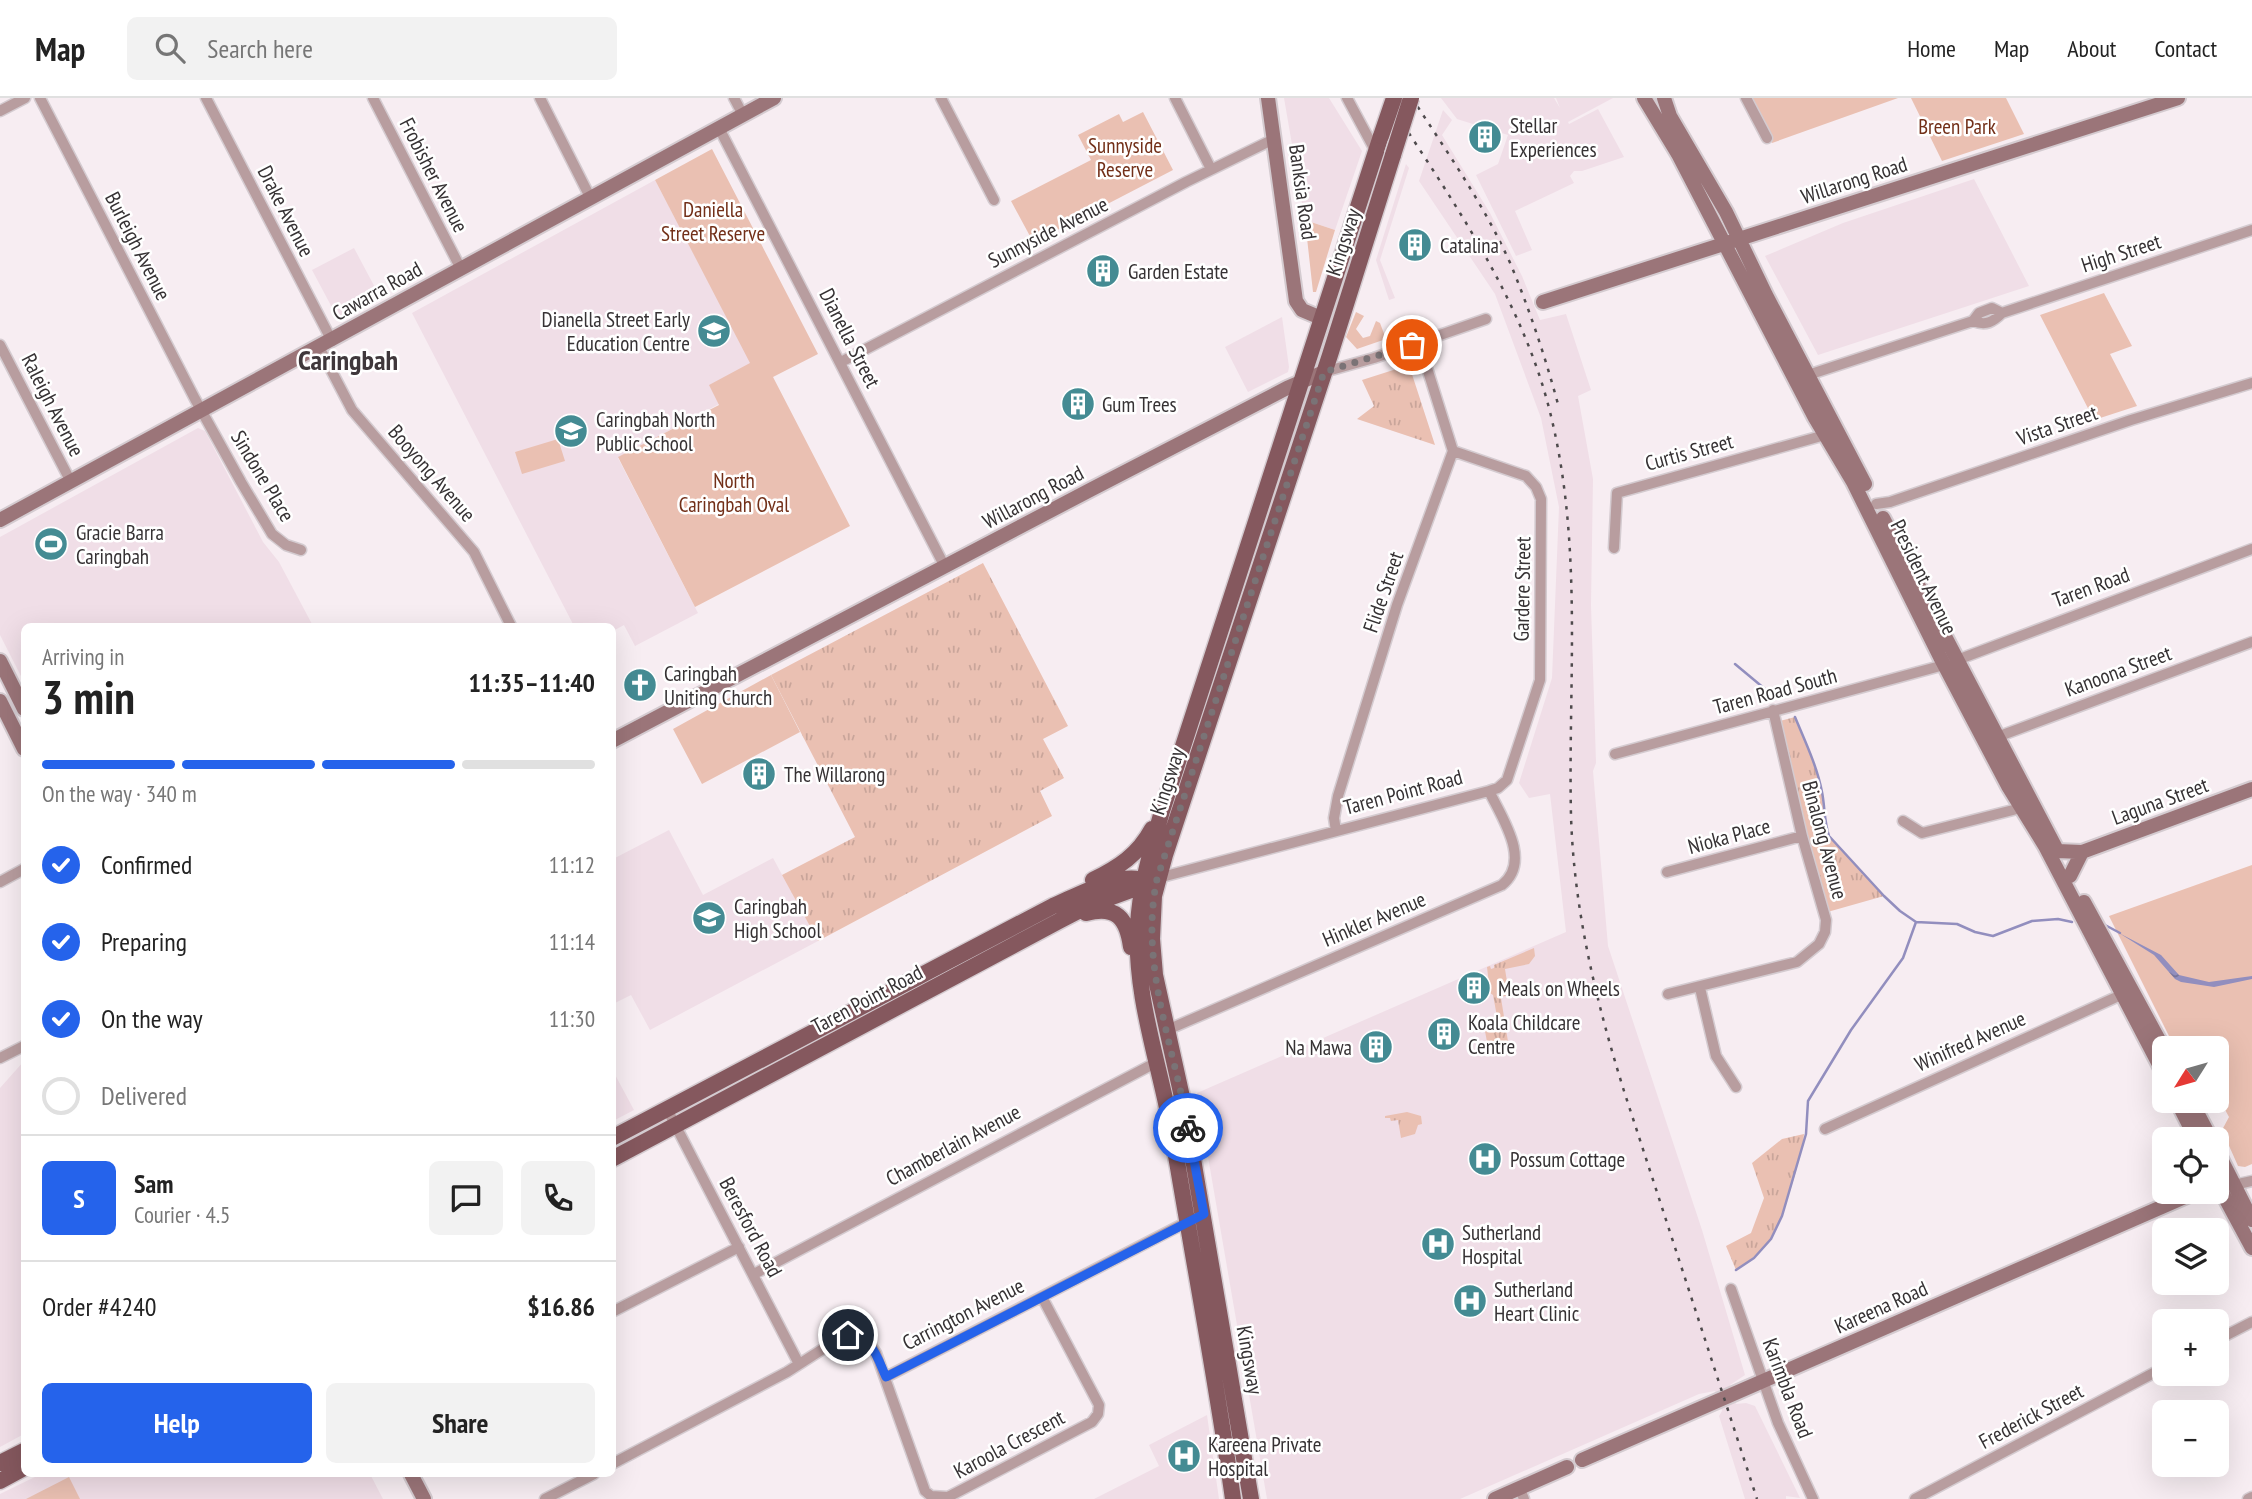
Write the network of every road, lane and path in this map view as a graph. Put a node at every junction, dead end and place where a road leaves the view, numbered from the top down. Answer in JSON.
{"nodes":[{"id":1,"x":25,"y":98,"type":"edge"},
{"id":2,"x":40,"y":98,"type":"edge"},
{"id":3,"x":206,"y":98,"type":"edge"},
{"id":4,"x":373,"y":98,"type":"edge"},
{"id":5,"x":540,"y":98,"type":"edge"},
{"id":6,"x":734,"y":98,"type":"edge"},
{"id":7,"x":774,"y":98,"type":"edge"},
{"id":8,"x":941,"y":98,"type":"edge"},
{"id":9,"x":1175,"y":98,"type":"edge"},
{"id":10,"x":1268,"y":98,"type":"edge"},
{"id":11,"x":1347,"y":98,"type":"edge"},
{"id":12,"x":1394,"y":98,"type":"edge"},
{"id":13,"x":1411,"y":98,"type":"edge"},
{"id":14,"x":1644,"y":98,"type":"edge"},
{"id":15,"x":1657,"y":98,"type":"edge"},
{"id":16,"x":1664,"y":98,"type":"edge"},
{"id":17,"x":1746,"y":98,"type":"edge"},
{"id":18,"x":2178,"y":98,"type":"edge"},
{"id":19,"x":0,"y":111,"type":"edge"},
{"id":20,"x":743,"y":115,"type":"junction"},
{"id":21,"x":719,"y":128,"type":"junction"},
{"id":22,"x":1667,"y":135,"type":"junction"},
{"id":23,"x":1767,"y":138,"type":"dead end"},
{"id":24,"x":1274,"y":139,"type":"junction"},
{"id":25,"x":1376,"y":152,"type":"junction"},
{"id":26,"x":1211,"y":169,"type":"junction"},
{"id":27,"x":591,"y":198,"type":"junction"},
{"id":28,"x":994,"y":200,"type":"dead end"},
{"id":29,"x":2252,"y":230,"type":"edge"},
{"id":30,"x":1732,"y":242,"type":"junction"},
{"id":31,"x":461,"y":269,"type":"junction"},
{"id":32,"x":1543,"y":302,"type":"dead end"},
{"id":33,"x":1321,"y":318,"type":"junction"},
{"id":34,"x":1486,"y":319,"type":"dead end"},
{"id":35,"x":326,"y":344,"type":"junction"},
{"id":36,"x":0,"y":345,"type":"edge"},
{"id":37,"x":841,"y":362,"type":"junction"},
{"id":38,"x":1427,"y":368,"type":"dead end"},
{"id":39,"x":1324,"y":372,"type":"junction"},
{"id":40,"x":1801,"y":377,"type":"junction"},
{"id":41,"x":1301,"y":381,"type":"junction"},
{"id":42,"x":2252,"y":383,"type":"edge"},
{"id":43,"x":202,"y":411,"type":"junction"},
{"id":44,"x":1831,"y":433,"type":"junction"},
{"id":45,"x":1454,"y":451,"type":"junction"},
{"id":46,"x":71,"y":482,"type":"junction"},
{"id":47,"x":1876,"y":504,"type":"junction"},
{"id":48,"x":0,"y":520,"type":"edge"},
{"id":49,"x":1614,"y":548,"type":"dead end"},
{"id":50,"x":2252,"y":549,"type":"edge"},
{"id":51,"x":301,"y":550,"type":"dead end"},
{"id":52,"x":945,"y":567,"type":"junction"},
{"id":53,"x":510,"y":623,"type":"edge"},
{"id":54,"x":2252,"y":642,"type":"edge"},
{"id":55,"x":0,"y":661,"type":"edge"},
{"id":56,"x":1951,"y":663,"type":"junction"},
{"id":57,"x":21,"y":702,"type":"edge"},
{"id":58,"x":21,"y":704,"type":"edge"},
{"id":59,"x":1,"y":706,"type":"edge"},
{"id":60,"x":1773,"y":710,"type":"junction"},
{"id":61,"x":1997,"y":737,"type":"junction"},
{"id":62,"x":616,"y":739,"type":"edge"},
{"id":63,"x":21,"y":743,"type":"edge"},
{"id":64,"x":1615,"y":754,"type":"dead end"},
{"id":65,"x":1507,"y":780,"type":"joint"},
{"id":66,"x":2252,"y":789,"type":"edge"},
{"id":67,"x":1489,"y":791,"type":"junction"},
{"id":68,"x":2027,"y":806,"type":"junction"},
{"id":69,"x":1162,"y":811,"type":"junction"},
{"id":70,"x":1903,"y":821,"type":"dead end"},
{"id":71,"x":1336,"y":831,"type":"junction"},
{"id":72,"x":1802,"y":836,"type":"junction"},
{"id":73,"x":2057,"y":850,"type":"junction"},
{"id":74,"x":2082,"y":852,"type":"junction"},
{"id":75,"x":21,"y":871,"type":"edge"},
{"id":76,"x":1667,"y":872,"type":"dead end"},
{"id":77,"x":2070,"y":876,"type":"junction"},
{"id":78,"x":1151,"y":880,"type":"junction"},
{"id":79,"x":0,"y":882,"type":"edge"},
{"id":80,"x":1056,"y":913,"type":"junction"},
{"id":81,"x":1700,"y":988,"type":"junction"},
{"id":82,"x":2127,"y":992,"type":"junction"},
{"id":83,"x":1668,"y":994,"type":"dead end"},
{"id":84,"x":1144,"y":1003,"type":"junction"},
{"id":85,"x":1167,"y":1030,"type":"junction"},
{"id":86,"x":1150,"y":1034,"type":"junction"},
{"id":87,"x":2155,"y":1036,"type":"edge"},
{"id":88,"x":21,"y":1047,"type":"edge"},
{"id":89,"x":2152,"y":1047,"type":"edge"},
{"id":90,"x":0,"y":1058,"type":"edge"},
{"id":91,"x":1174,"y":1058,"type":"junction"},
{"id":92,"x":1157,"y":1062,"type":"junction"},
{"id":93,"x":1736,"y":1087,"type":"dead end"},
{"id":94,"x":667,"y":1109,"type":"junction"},
{"id":95,"x":676,"y":1125,"type":"junction"},
{"id":96,"x":1825,"y":1129,"type":"dead end"},
{"id":97,"x":616,"y":1136,"type":"edge"},
{"id":98,"x":616,"y":1157,"type":"edge"},
{"id":99,"x":2229,"y":1175,"type":"edge"},
{"id":100,"x":2252,"y":1181,"type":"edge"},
{"id":101,"x":2229,"y":1185,"type":"edge"},
{"id":102,"x":2234,"y":1185,"type":"junction"},
{"id":103,"x":2169,"y":1204,"type":"edge"},
{"id":104,"x":2228,"y":1204,"type":"edge"},
{"id":105,"x":1204,"y":1214,"type":"junction"},
{"id":106,"x":2252,"y":1220,"type":"edge"},
{"id":107,"x":1187,"y":1222,"type":"junction"},
{"id":108,"x":739,"y":1247,"type":"junction"},
{"id":109,"x":2252,"y":1248,"type":"edge"},
{"id":110,"x":754,"y":1274,"type":"junction"},
{"id":111,"x":1731,"y":1289,"type":"dead end"},
{"id":112,"x":1042,"y":1297,"type":"junction"},
{"id":113,"x":616,"y":1310,"type":"edge"},
{"id":114,"x":2252,"y":1322,"type":"edge"},
{"id":115,"x":2229,"y":1334,"type":"edge"},
{"id":116,"x":800,"y":1364,"type":"junction"},
{"id":117,"x":2152,"y":1374,"type":"edge"},
{"id":118,"x":886,"y":1377,"type":"junction"},
{"id":119,"x":1762,"y":1382,"type":"junction"},
{"id":120,"x":21,"y":1453,"type":"edge"},
{"id":121,"x":616,"y":1462,"type":"edge"},
{"id":122,"x":0,"y":1464,"type":"edge"},
{"id":123,"x":21,"y":1470,"type":"edge"},
{"id":124,"x":413,"y":1477,"type":"edge"},
{"id":125,"x":588,"y":1477,"type":"edge"},
{"id":126,"x":0,"y":1481,"type":"edge"},
{"id":127,"x":1522,"y":1494,"type":"edge"},
{"id":128,"x":424,"y":1499,"type":"edge"},
{"id":129,"x":545,"y":1499,"type":"edge"},
{"id":130,"x":1233,"y":1499,"type":"edge"},
{"id":131,"x":1251,"y":1499,"type":"edge"},
{"id":132,"x":1495,"y":1499,"type":"edge"},
{"id":133,"x":1814,"y":1499,"type":"edge"},
{"id":134,"x":1914,"y":1499,"type":"edge"}],
"edges":[{"from":1,"to":19,"type":"street"},
{"from":2,"to":43,"type":"street","name":"Burleigh Avenue"},
{"from":3,"to":35,"type":"street","name":"Drake Avenue"},
{"from":4,"to":31,"type":"street","name":"Frobisher Avenue"},
{"from":5,"to":27,"type":"street"},
{"from":6,"to":20,"type":"street"},
{"from":7,"to":20,"type":"street","name":"Cawarra Road"},
{"from":8,"to":28,"type":"street"},
{"from":9,"to":26,"type":"street"},
{"from":10,"to":24,"type":"street","name":"Banksia Road"},
{"from":11,"to":25,"type":"street"},
{"from":12,"to":25,"type":"main road","name":"Kingsway","bridge":true},
{"from":13,"to":39,"type":"main road","name":"Kingsway","bridge":true},
{"from":14,"to":22,"type":"street","name":"President Avenue"},
{"from":15,"to":22,"type":"street"},
{"from":16,"to":30,"type":"street","name":"President Avenue"},
{"from":17,"to":23,"type":"street"},
{"from":18,"to":30,"type":"street","name":"Willarong Road"},
{"from":20,"to":21,"type":"street","name":"Cawarra Road"},
{"from":21,"to":27,"type":"street","name":"Cawarra Road"},
{"from":21,"to":37,"type":"street","name":"Dianella Street"},
{"from":22,"to":30,"type":"street","name":"President Avenue"},
{"from":24,"to":26,"type":"street","name":"Sunnyside Avenue"},
{"from":24,"to":33,"type":"street","name":"Banksia Road"},
{"from":25,"to":33,"type":"main road","name":"Kingsway"},
{"from":26,"to":37,"type":"street","name":"Sunnyside Avenue"},
{"from":27,"to":31,"type":"street","name":"Cawarra Road"},
{"from":29,"to":40,"type":"street","name":"High Street"},
{"from":30,"to":32,"type":"street","name":"Willarong Road"},
{"from":30,"to":40,"type":"street","name":"President Avenue"},
{"from":31,"to":35,"type":"street","name":"Cawarra Road"},
{"from":33,"to":41,"type":"main road","name":"Kingsway"},
{"from":34,"to":39,"type":"street","name":"Willarong Road"},
{"from":35,"to":43,"type":"street","name":"Cawarra Road"},
{"from":35,"to":53,"type":"street","name":"Booyong Avenue"},
{"from":36,"to":46,"type":"street","name":"Raleigh Avenue"},
{"from":37,"to":52,"type":"street","name":"Dianella Street"},
{"from":38,"to":45,"type":"street"},
{"from":39,"to":41,"type":"street","name":"Willarong Road"},
{"from":39,"to":78,"type":"main road","name":"Kingsway"},
{"from":40,"to":44,"type":"street","name":"President Avenue"},
{"from":41,"to":52,"type":"street","name":"Willarong Road"},
{"from":41,"to":69,"type":"main road","name":"Kingsway"},
{"from":42,"to":47,"type":"street","name":"Vista Street"},
{"from":43,"to":46,"type":"street","name":"Cawarra Road"},
{"from":43,"to":51,"type":"street","name":"Sindone Place"},
{"from":44,"to":47,"type":"street","name":"President Avenue"},
{"from":44,"to":49,"type":"street","name":"Curtis Street"},
{"from":44,"to":56,"type":"street","name":"President Avenue"},
{"from":45,"to":65,"type":"street","name":"Gardere Street"},
{"from":45,"to":71,"type":"street","name":"Flide Street"},
{"from":46,"to":48,"type":"street","name":"Cawarra Road"},
{"from":47,"to":56,"type":"street","name":"President Avenue"},
{"from":50,"to":56,"type":"street","name":"Taren Road"},
{"from":52,"to":62,"type":"street","name":"Willarong Road"},
{"from":54,"to":61,"type":"street","name":"Kanoona Street"},
{"from":55,"to":57,"type":"street"},
{"from":56,"to":60,"type":"street","name":"Taren Road South"},
{"from":56,"to":61,"type":"street","name":"President Avenue"},
{"from":56,"to":68,"type":"street","name":"President Avenue"},
{"from":58,"to":59,"type":"street"},
{"from":59,"to":63,"type":"street"},
{"from":60,"to":64,"type":"street","name":"Taren Road South"},
{"from":60,"to":72,"type":"street","name":"Binalong Avenue"},
{"from":61,"to":68,"type":"street","name":"President Avenue"},
{"from":65,"to":67,"type":"street","name":"Taren Point Road"},
{"from":66,"to":74,"type":"street","name":"Laguna Street"},
{"from":67,"to":71,"type":"street","name":"Taren Point Road"},
{"from":67,"to":85,"type":"street","name":"Hinkler Avenue"},
{"from":68,"to":70,"type":"street"},
{"from":68,"to":73,"type":"street","name":"President Avenue"},
{"from":68,"to":82,"type":"street","name":"President Avenue"},
{"from":69,"to":78,"type":"main road","name":"Kingsway"},
{"from":69,"to":80,"type":"main road"},
{"from":71,"to":78,"type":"street","name":"Taren Point Road"},
{"from":72,"to":76,"type":"street","name":"Nioka Place"},
{"from":72,"to":81,"type":"street","name":"Binalong Avenue"},
{"from":73,"to":74,"type":"street","name":"Laguna Street"},
{"from":73,"to":77,"type":"street","name":"President Avenue"},
{"from":74,"to":77,"type":"street"},
{"from":75,"to":79,"type":"street"},
{"from":77,"to":82,"type":"street","name":"President Avenue"},
{"from":78,"to":80,"type":"main road","name":"Taren Point Road"},
{"from":78,"to":84,"type":"main road","name":"Kingsway"},
{"from":78,"to":85,"type":"main road","name":"Kingsway"},
{"from":80,"to":84,"type":"main road"},
{"from":80,"to":94,"type":"main road","name":"Taren Point Road"},
{"from":80,"to":95,"type":"main road","name":"Taren Point Road"},
{"from":81,"to":83,"type":"street","name":"Binalong Avenue"},
{"from":81,"to":93,"type":"street"},
{"from":82,"to":87,"type":"street","name":"President Avenue"},
{"from":82,"to":89,"type":"street","name":"President Avenue"},
{"from":82,"to":96,"type":"street","name":"Winifred Avenue"},
{"from":84,"to":86,"type":"main road","name":"Kingsway"},
{"from":85,"to":86,"type":"main road"},
{"from":85,"to":91,"type":"main road","name":"Kingsway"},
{"from":86,"to":92,"type":"main road","name":"Kingsway"},
{"from":88,"to":90,"type":"street"},
{"from":91,"to":92,"type":"main road","name":"Chamberlain Avenue"},
{"from":91,"to":105,"type":"main road","name":"Kingsway"},
{"from":92,"to":107,"type":"main road","name":"Kingsway"},
{"from":92,"to":110,"type":"street","name":"Chamberlain Avenue"},
{"from":94,"to":95,"type":"street","name":"Beresford Road"},
{"from":94,"to":97,"type":"main road","name":"Taren Point Road"},
{"from":95,"to":98,"type":"main road","name":"Taren Point Road"},
{"from":95,"to":108,"type":"street","name":"Beresford Road"},
{"from":99,"to":102,"type":"street"},
{"from":100,"to":102,"type":"street"},
{"from":101,"to":102,"type":"street"},
{"from":102,"to":106,"type":"street"},
{"from":103,"to":119,"type":"street","name":"Kareena Road"},
{"from":104,"to":109,"type":"street"},
{"from":105,"to":107,"type":"main road","name":"Carrington Avenue"},
{"from":105,"to":131,"type":"main road","name":"Kingsway"},
{"from":107,"to":112,"type":"street","name":"Carrington Avenue"},
{"from":107,"to":130,"type":"main road","name":"Kingsway"},
{"from":108,"to":110,"type":"street","name":"Beresford Road"},
{"from":108,"to":113,"type":"street"},
{"from":110,"to":116,"type":"street","name":"Beresford Road"},
{"from":111,"to":119,"type":"street","name":"Karimbla Road"},
{"from":112,"to":118,"type":"street","name":"Carrington Avenue"},
{"from":112,"to":118,"type":"street","name":"Karoola Crescent"},
{"from":114,"to":115,"type":"street"},
{"from":116,"to":118,"type":"street","name":"Carrington Avenue"},
{"from":116,"to":121,"type":"street","name":"Carrington Avenue"},
{"from":117,"to":134,"type":"street","name":"Frederick Street"},
{"from":119,"to":127,"type":"street","name":"Kareena Road"},
{"from":119,"to":133,"type":"street","name":"Karimbla Road"},
{"from":120,"to":122,"type":"main road"},
{"from":123,"to":126,"type":"main road"},
{"from":124,"to":128,"type":"street"},
{"from":125,"to":129,"type":"street"},
{"from":127,"to":132,"type":"street"}]}
